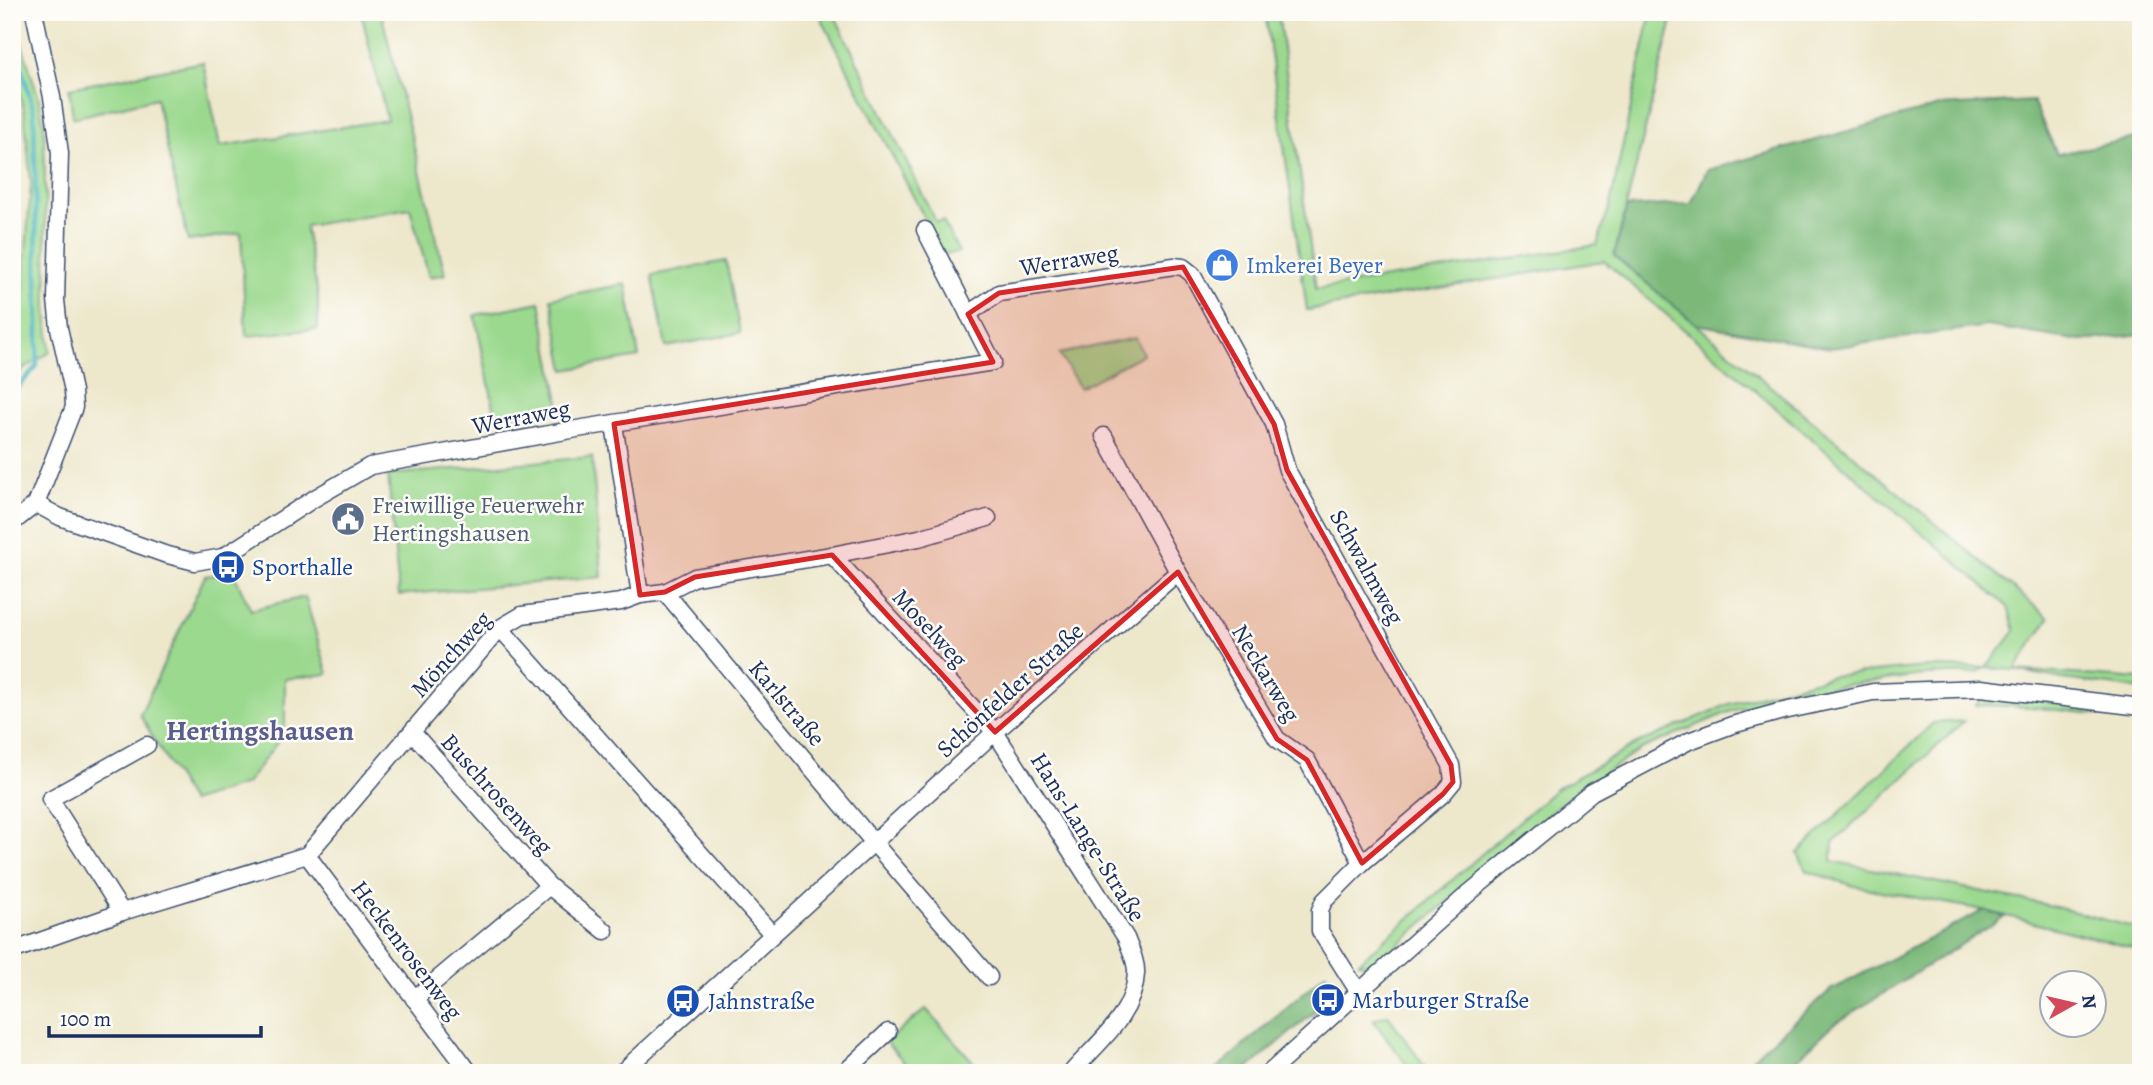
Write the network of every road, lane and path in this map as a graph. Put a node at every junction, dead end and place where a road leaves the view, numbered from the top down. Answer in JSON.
{"nodes":[{"id":1,"x":34,"y":12,"type":"edge"},
{"id":2,"x":925,"y":230,"type":"dead end"},
{"id":3,"x":1183,"y":268,"type":"joint"},
{"id":4,"x":968,"y":314,"type":"junction"},
{"id":5,"x":614,"y":424,"type":"junction"},
{"id":6,"x":1104,"y":436,"type":"dead end"},
{"id":7,"x":36,"y":504,"type":"junction"},
{"id":8,"x":988,"y":517,"type":"dead end"},
{"id":9,"x":12,"y":523,"type":"edge"},
{"id":10,"x":832,"y":555,"type":"junction"},
{"id":11,"x":1178,"y":572,"type":"junction"},
{"id":12,"x":665,"y":593,"type":"junction"},
{"id":13,"x":640,"y":595,"type":"junction"},
{"id":14,"x":500,"y":628,"type":"junction"},
{"id":15,"x":2141,"y":707,"type":"edge"},
{"id":16,"x":412,"y":732,"type":"junction"},
{"id":17,"x":995,"y":732,"type":"junction"},
{"id":18,"x":147,"y":745,"type":"dead end"},
{"id":19,"x":874,"y":843,"type":"junction"},
{"id":20,"x":307,"y":855,"type":"junction"},
{"id":21,"x":1362,"y":863,"type":"junction"},
{"id":22,"x":549,"y":886,"type":"junction"},
{"id":23,"x":122,"y":912,"type":"junction"},
{"id":24,"x":605,"y":931,"type":"dead end"},
{"id":25,"x":772,"y":934,"type":"junction"},
{"id":26,"x":12,"y":951,"type":"edge"},
{"id":27,"x":989,"y":977,"type":"dead end"},
{"id":28,"x":1358,"y":991,"type":"junction"},
{"id":29,"x":414,"y":999,"type":"junction"},
{"id":30,"x":888,"y":1032,"type":"dead end"},
{"id":31,"x":630,"y":1070,"type":"edge"},
{"id":32,"x":470,"y":1073,"type":"edge"},
{"id":33,"x":844,"y":1073,"type":"edge"},
{"id":34,"x":1070,"y":1073,"type":"edge"},
{"id":35,"x":1269,"y":1073,"type":"edge"}],
"edges":[{"from":1,"to":7,"type":"street"},
{"from":2,"to":4,"type":"street","name":"Werraweg"},
{"from":3,"to":4,"type":"street","name":"Werraweg"},
{"from":3,"to":21,"type":"street","name":"Schwalmweg"},
{"from":4,"to":5,"type":"street","name":"Werraweg"},
{"from":5,"to":7,"type":"street","name":"Werraweg"},
{"from":5,"to":13,"type":"street"},
{"from":6,"to":11,"type":"street","name":"Neckarweg"},
{"from":7,"to":9,"type":"street"},
{"from":8,"to":10,"type":"street","name":"Mönchweg"},
{"from":10,"to":12,"type":"street","name":"Mönchweg"},
{"from":10,"to":17,"type":"street","name":"Moselweg"},
{"from":11,"to":17,"type":"street","name":"Schönfelder Straße"},
{"from":11,"to":21,"type":"street","name":"Neckarweg"},
{"from":12,"to":13,"type":"street","name":"Mönchweg"},
{"from":12,"to":19,"type":"street","name":"Karlstraße"},
{"from":13,"to":14,"type":"street","name":"Mönchweg"},
{"from":14,"to":16,"type":"street","name":"Mönchweg"},
{"from":14,"to":25,"type":"street"},
{"from":15,"to":28,"type":"street"},
{"from":16,"to":20,"type":"street","name":"Mönchweg"},
{"from":16,"to":22,"type":"street","name":"Buschrosenweg"},
{"from":17,"to":19,"type":"street","name":"Schönfelder Straße"},
{"from":17,"to":34,"type":"street","name":"Hans-Lange-Straße"},
{"from":18,"to":23,"type":"street"},
{"from":19,"to":25,"type":"street","name":"Schönfelder Straße"},
{"from":19,"to":27,"type":"street"},
{"from":20,"to":23,"type":"street"},
{"from":20,"to":29,"type":"street","name":"Heckenrosenweg"},
{"from":21,"to":28,"type":"street"},
{"from":22,"to":24,"type":"street","name":"Buschrosenweg"},
{"from":22,"to":29,"type":"street","name":"Buschrosenweg"},
{"from":23,"to":26,"type":"street"},
{"from":25,"to":31,"type":"street","name":"Schönfelder Straße"},
{"from":28,"to":35,"type":"street"},
{"from":29,"to":32,"type":"street","name":"Heckenrosenweg"},
{"from":30,"to":33,"type":"street"}]}
